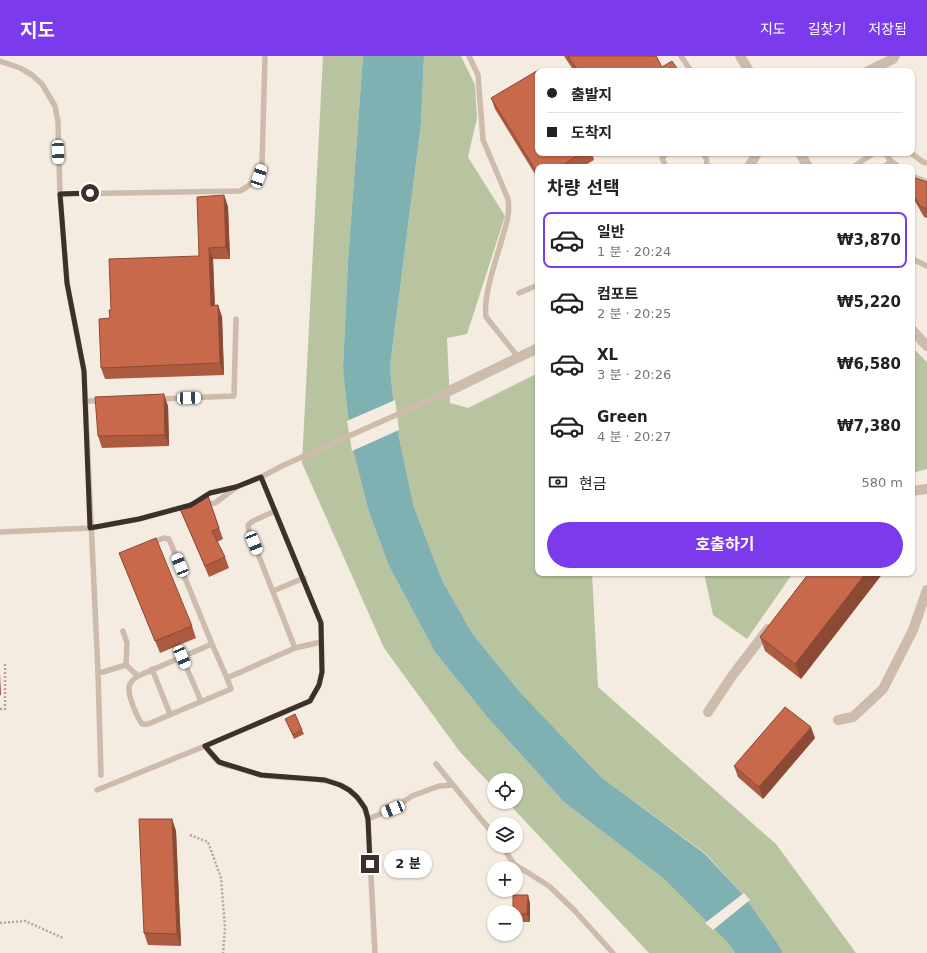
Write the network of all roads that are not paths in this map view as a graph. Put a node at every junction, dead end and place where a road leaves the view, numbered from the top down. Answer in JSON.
{"nodes":[{"id":1,"x":265,"y":56,"type":"edge"},
{"id":2,"x":469,"y":56,"type":"edge"},
{"id":3,"x":681,"y":56,"type":"edge"},
{"id":4,"x":740,"y":56,"type":"edge"},
{"id":5,"x":895,"y":56,"type":"edge"},
{"id":6,"x":0,"y":61,"type":"edge"},
{"id":7,"x":689,"y":68,"type":"edge"},
{"id":8,"x":746,"y":68,"type":"edge"},
{"id":9,"x":877,"y":68,"type":"edge"},
{"id":10,"x":915,"y":155,"type":"edge"},
{"id":11,"x":870,"y":156,"type":"edge"},
{"id":12,"x":887,"y":156,"type":"edge"},
{"id":13,"x":891,"y":161,"type":"junction"},
{"id":14,"x":927,"y":163,"type":"edge"},
{"id":15,"x":858,"y":164,"type":"edge"},
{"id":16,"x":888,"y":164,"type":"edge"},
{"id":17,"x":895,"y":164,"type":"edge"},
{"id":18,"x":915,"y":177,"type":"edge"},
{"id":19,"x":927,"y":182,"type":"edge"},
{"id":20,"x":60,"y":194,"type":"junction"},
{"id":21,"x":915,"y":260,"type":"edge"},
{"id":22,"x":927,"y":266,"type":"edge"},
{"id":23,"x":535,"y":286,"type":"edge"},
{"id":24,"x":519,"y":293,"type":"dead end"},
{"id":25,"x":236,"y":319,"type":"dead end"},
{"id":26,"x":915,"y":333,"type":"edge"},
{"id":27,"x":927,"y":346,"type":"edge"},
{"id":28,"x":535,"y":350,"type":"edge"},
{"id":29,"x":518,"y":358,"type":"junction"},
{"id":30,"x":443,"y":394,"type":"joint"},
{"id":31,"x":156,"y":399,"type":"edge"},
{"id":32,"x":108,"y":400,"type":"edge"},
{"id":33,"x":85,"y":401,"type":"junction"},
{"id":34,"x":261,"y":477,"type":"junction"},
{"id":35,"x":236,"y":487,"type":"junction"},
{"id":36,"x":927,"y":489,"type":"edge"},
{"id":37,"x":915,"y":491,"type":"edge"},
{"id":38,"x":191,"y":505,"type":"junction"},
{"id":39,"x":275,"y":511,"type":"junction"},
{"id":40,"x":90,"y":528,"type":"junction"},
{"id":41,"x":0,"y":532,"type":"edge"},
{"id":42,"x":142,"y":546,"type":"edge"},
{"id":43,"x":304,"y":578,"type":"junction"},
{"id":44,"x":927,"y":590,"type":"edge"},
{"id":45,"x":272,"y":591,"type":"junction"},
{"id":46,"x":774,"y":621,"type":"edge"},
{"id":47,"x":123,"y":631,"type":"dead end"},
{"id":48,"x":321,"y":642,"type":"junction"},
{"id":49,"x":212,"y":644,"type":"junction"},
{"id":50,"x":295,"y":648,"type":"junction"},
{"id":51,"x":182,"y":657,"type":"junction"},
{"id":52,"x":126,"y":665,"type":"junction"},
{"id":53,"x":152,"y":669,"type":"junction"},
{"id":54,"x":98,"y":672,"type":"junction"},
{"id":55,"x":138,"y":676,"type":"junction"},
{"id":56,"x":227,"y":678,"type":"junction"},
{"id":57,"x":201,"y":701,"type":"junction"},
{"id":58,"x":708,"y":712,"type":"dead end"},
{"id":59,"x":170,"y":714,"type":"junction"},
{"id":60,"x":838,"y":720,"type":"dead end"},
{"id":61,"x":205,"y":746,"type":"junction"},
{"id":62,"x":436,"y":764,"type":"dead end"},
{"id":63,"x":101,"y":775,"type":"dead end"},
{"id":64,"x":453,"y":785,"type":"junction"},
{"id":65,"x":97,"y":790,"type":"dead end"},
{"id":66,"x":368,"y":819,"type":"junction"},
{"id":67,"x":487,"y":827,"type":"edge"},
{"id":68,"x":507,"y":853,"type":"edge"},
{"id":69,"x":375,"y":953,"type":"edge"},
{"id":70,"x":613,"y":953,"type":"edge"}],
"edges":[{"from":1,"to":20,"type":"lane"},
{"from":2,"to":29,"type":"lane"},
{"from":3,"to":7,"type":"lane"},
{"from":4,"to":8,"type":"street"},
{"from":5,"to":9,"type":"street"},
{"from":6,"to":20,"type":"lane"},
{"from":10,"to":14,"type":"lane"},
{"from":11,"to":15,"type":"lane"},
{"from":12,"to":13,"type":"lane"},
{"from":13,"to":16,"type":"lane"},
{"from":13,"to":17,"type":"lane"},
{"from":18,"to":19,"type":"lane"},
{"from":20,"to":33,"type":"lane"},
{"from":21,"to":22,"type":"lane"},
{"from":23,"to":24,"type":"lane"},
{"from":25,"to":31,"type":"lane"},
{"from":26,"to":27,"type":"street"},
{"from":28,"to":29,"type":"street"},
{"from":29,"to":30,"type":"street"},
{"from":30,"to":34,"type":"lane"},
{"from":32,"to":33,"type":"lane"},
{"from":33,"to":40,"type":"lane"},
{"from":34,"to":35,"type":"lane"},
{"from":34,"to":39,"type":"lane"},
{"from":35,"to":38,"type":"lane"},
{"from":35,"to":38,"type":"lane"},
{"from":36,"to":37,"type":"street"},
{"from":38,"to":40,"type":"lane"},
{"from":39,"to":43,"type":"lane"},
{"from":39,"to":45,"type":"lane"},
{"from":40,"to":41,"type":"lane"},
{"from":40,"to":54,"type":"lane"},
{"from":42,"to":49,"type":"lane"},
{"from":43,"to":45,"type":"lane"},
{"from":43,"to":48,"type":"lane"},
{"from":44,"to":60,"type":"street"},
{"from":45,"to":50,"type":"lane"},
{"from":46,"to":58,"type":"street"},
{"from":47,"to":52,"type":"lane"},
{"from":48,"to":50,"type":"lane"},
{"from":48,"to":61,"type":"lane"},
{"from":49,"to":51,"type":"lane"},
{"from":49,"to":56,"type":"lane"},
{"from":50,"to":56,"type":"lane"},
{"from":51,"to":53,"type":"lane"},
{"from":51,"to":57,"type":"lane"},
{"from":52,"to":54,"type":"lane"},
{"from":52,"to":55,"type":"lane"},
{"from":53,"to":55,"type":"lane"},
{"from":53,"to":59,"type":"lane"},
{"from":54,"to":63,"type":"lane"},
{"from":55,"to":59,"type":"lane"},
{"from":56,"to":57,"type":"lane"},
{"from":57,"to":59,"type":"lane"},
{"from":61,"to":65,"type":"lane"},
{"from":61,"to":66,"type":"lane"},
{"from":62,"to":64,"type":"lane"},
{"from":64,"to":66,"type":"lane"},
{"from":64,"to":67,"type":"lane"},
{"from":66,"to":69,"type":"lane"},
{"from":68,"to":70,"type":"lane"}]}
